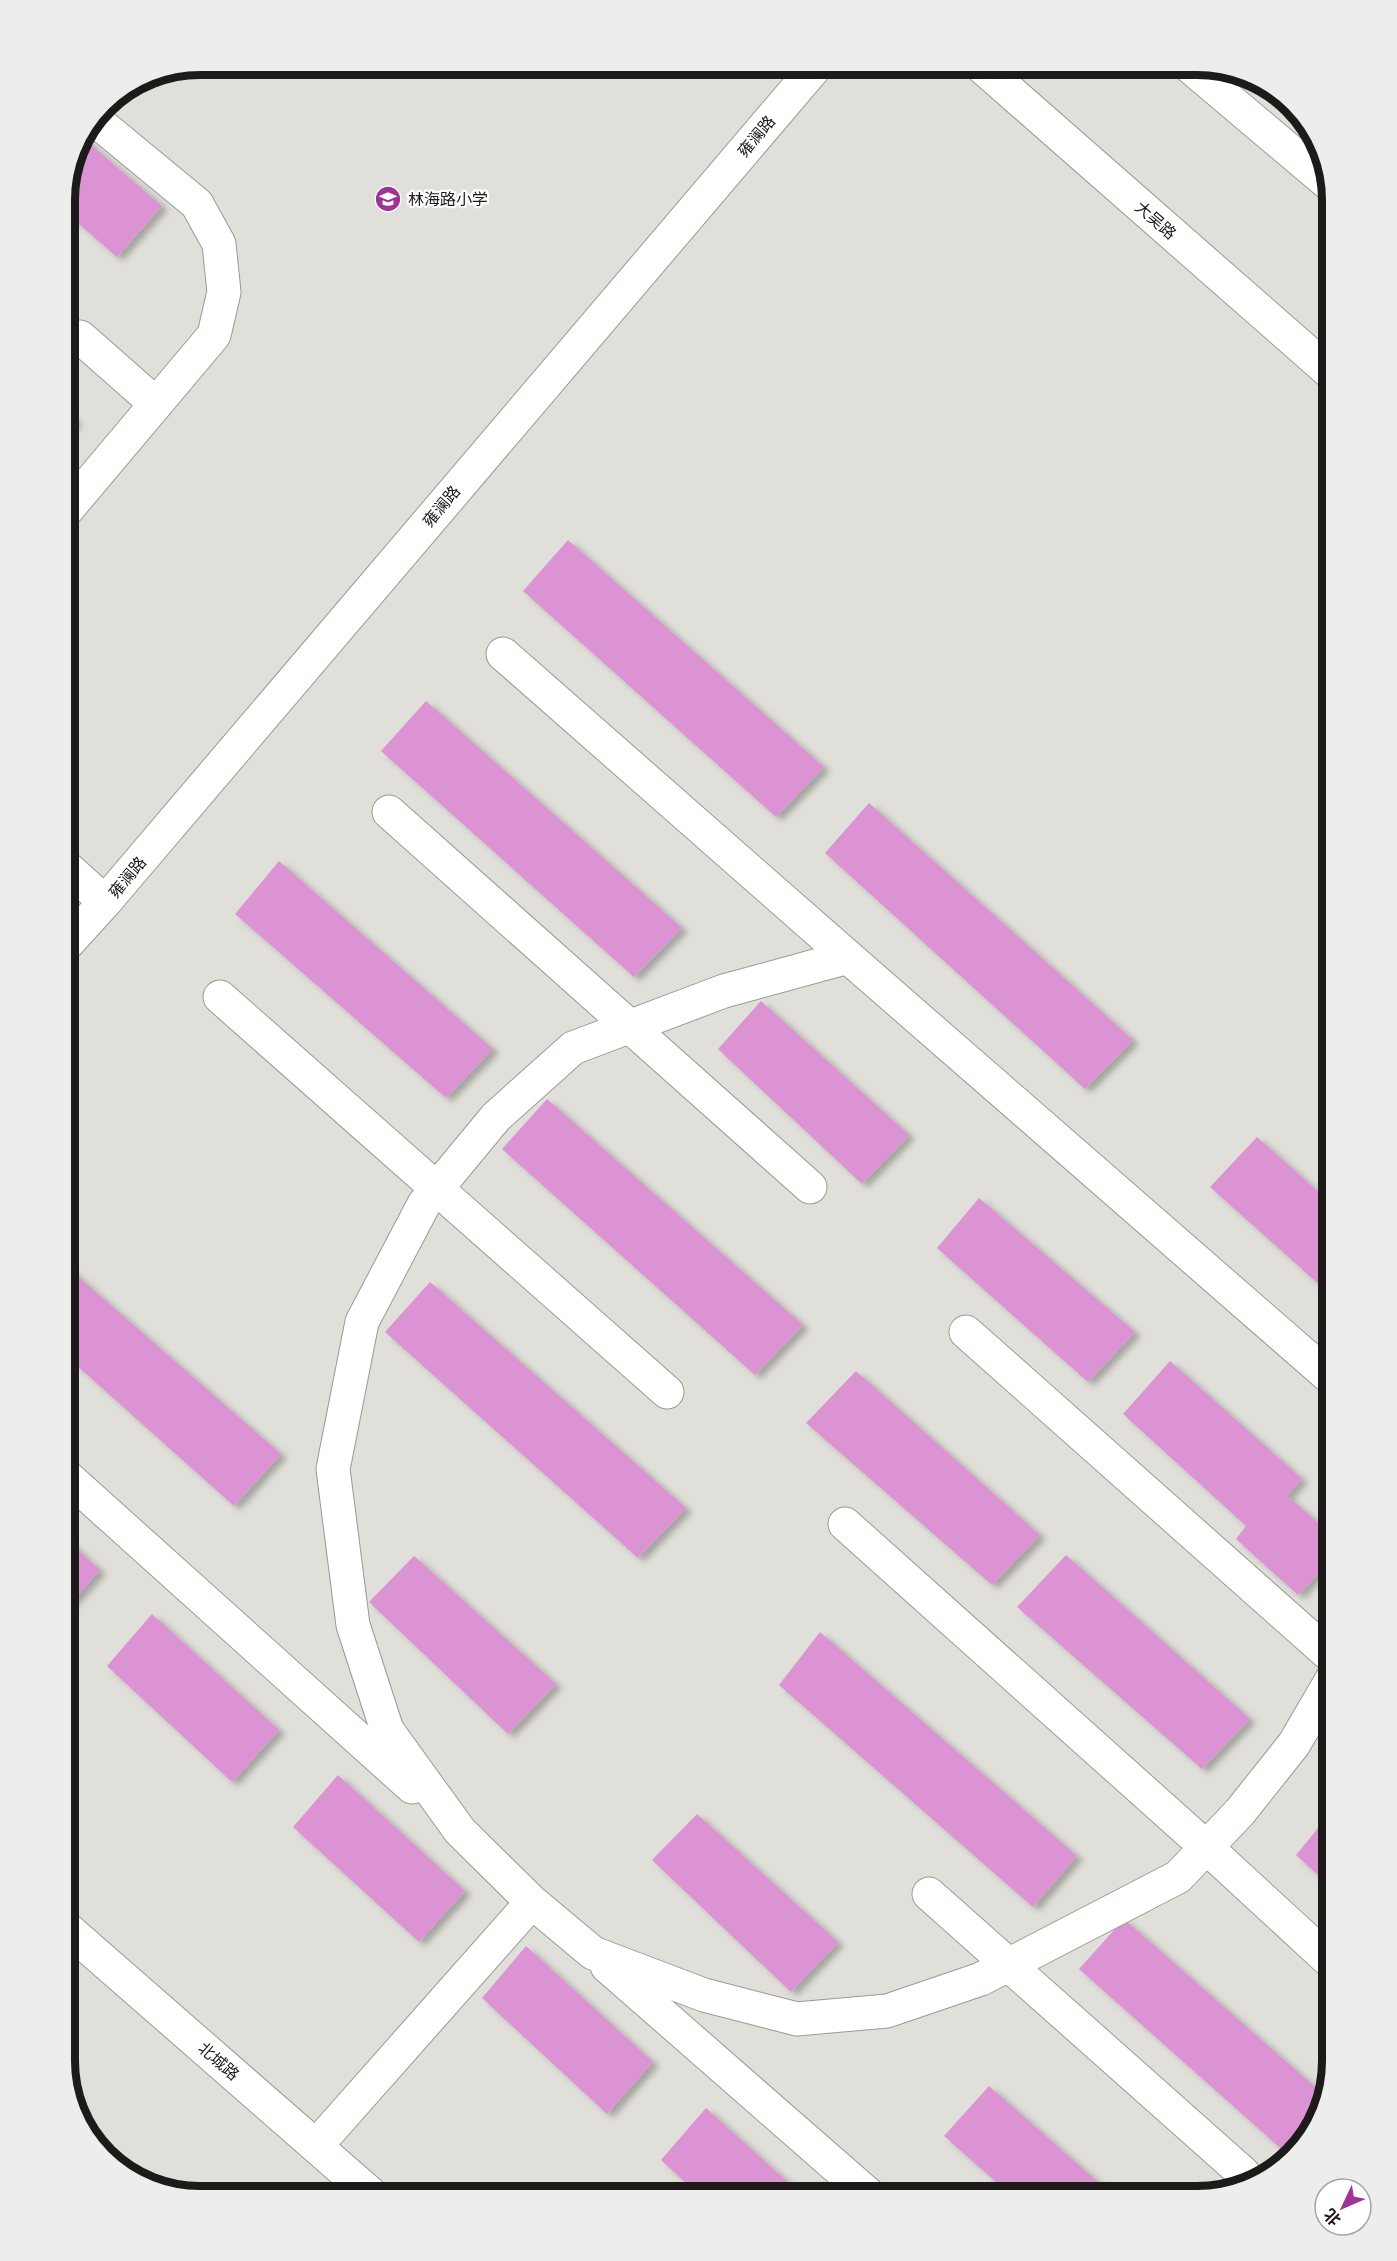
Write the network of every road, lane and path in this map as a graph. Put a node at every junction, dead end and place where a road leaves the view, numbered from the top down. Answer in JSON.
{"nodes":[{"id":1,"x":809,"y":75,"type":"edge"},
{"id":2,"x":991,"y":75,"type":"edge"},
{"id":3,"x":1200,"y":75,"type":"edge"},
{"id":4,"x":101,"y":124,"type":"edge"},
{"id":5,"x":1320,"y":177,"type":"edge"},
{"id":6,"x":81,"y":337,"type":"dead end"},
{"id":7,"x":1322,"y":365,"type":"edge"},
{"id":8,"x":156,"y":404,"type":"junction"},
{"id":9,"x":75,"y":500,"type":"edge"},
{"id":10,"x":503,"y":654,"type":"dead end"},
{"id":11,"x":389,"y":812,"type":"dead end"},
{"id":12,"x":75,"y":875,"type":"edge"},
{"id":13,"x":105,"y":903,"type":"junction"},
{"id":14,"x":75,"y":928,"type":"edge"},
{"id":15,"x":848,"y":957,"type":"junction"},
{"id":16,"x":220,"y":997,"type":"dead end"},
{"id":17,"x":630,"y":1027,"type":"junction"},
{"id":18,"x":810,"y":1187,"type":"dead end"},
{"id":19,"x":437,"y":1188,"type":"junction"},
{"id":20,"x":966,"y":1332,"type":"dead end"},
{"id":21,"x":1322,"y":1370,"type":"edge"},
{"id":22,"x":667,"y":1392,"type":"dead end"},
{"id":23,"x":75,"y":1484,"type":"edge"},
{"id":24,"x":845,"y":1524,"type":"dead end"},
{"id":25,"x":1322,"y":1648,"type":"edge"},
{"id":26,"x":1322,"y":1696,"type":"edge"},
{"id":27,"x":460,"y":1831,"type":"junction"},
{"id":28,"x":1206,"y":1847,"type":"junction"},
{"id":29,"x":929,"y":1893,"type":"dead end"},
{"id":30,"x":532,"y":1902,"type":"junction"},
{"id":31,"x":75,"y":1937,"type":"edge"},
{"id":32,"x":593,"y":1953,"type":"junction"},
{"id":33,"x":1322,"y":1954,"type":"edge"},
{"id":34,"x":1009,"y":1965,"type":"junction"},
{"id":35,"x":316,"y":2146,"type":"junction"},
{"id":36,"x":1243,"y":2173,"type":"dead end"},
{"id":37,"x":362,"y":2186,"type":"edge"},
{"id":38,"x":859,"y":2186,"type":"edge"}],
"edges":[{"from":1,"to":13,"type":"street","name":"雍澜路"},
{"from":2,"to":7,"type":"street","name":"大吴路"},
{"from":3,"to":5,"type":"street"},
{"from":4,"to":8,"type":"street"},
{"from":6,"to":8,"type":"street"},
{"from":8,"to":9,"type":"street"},
{"from":10,"to":15,"type":"street"},
{"from":11,"to":17,"type":"street"},
{"from":12,"to":13,"type":"street"},
{"from":13,"to":14,"type":"street","name":"雍澜路"},
{"from":15,"to":17,"type":"street"},
{"from":15,"to":21,"type":"street"},
{"from":16,"to":19,"type":"street"},
{"from":17,"to":18,"type":"street"},
{"from":17,"to":19,"type":"street"},
{"from":19,"to":22,"type":"street"},
{"from":19,"to":27,"type":"street"},
{"from":20,"to":25,"type":"street"},
{"from":23,"to":27,"type":"street"},
{"from":24,"to":28,"type":"street"},
{"from":26,"to":28,"type":"street"},
{"from":27,"to":30,"type":"street"},
{"from":28,"to":33,"type":"street"},
{"from":28,"to":34,"type":"street"},
{"from":29,"to":34,"type":"street"},
{"from":30,"to":32,"type":"street"},
{"from":30,"to":35,"type":"street"},
{"from":31,"to":35,"type":"street","name":"北城路"},
{"from":32,"to":34,"type":"street"},
{"from":32,"to":38,"type":"street"},
{"from":34,"to":36,"type":"street"},
{"from":35,"to":37,"type":"street","name":"北城路"}]}
